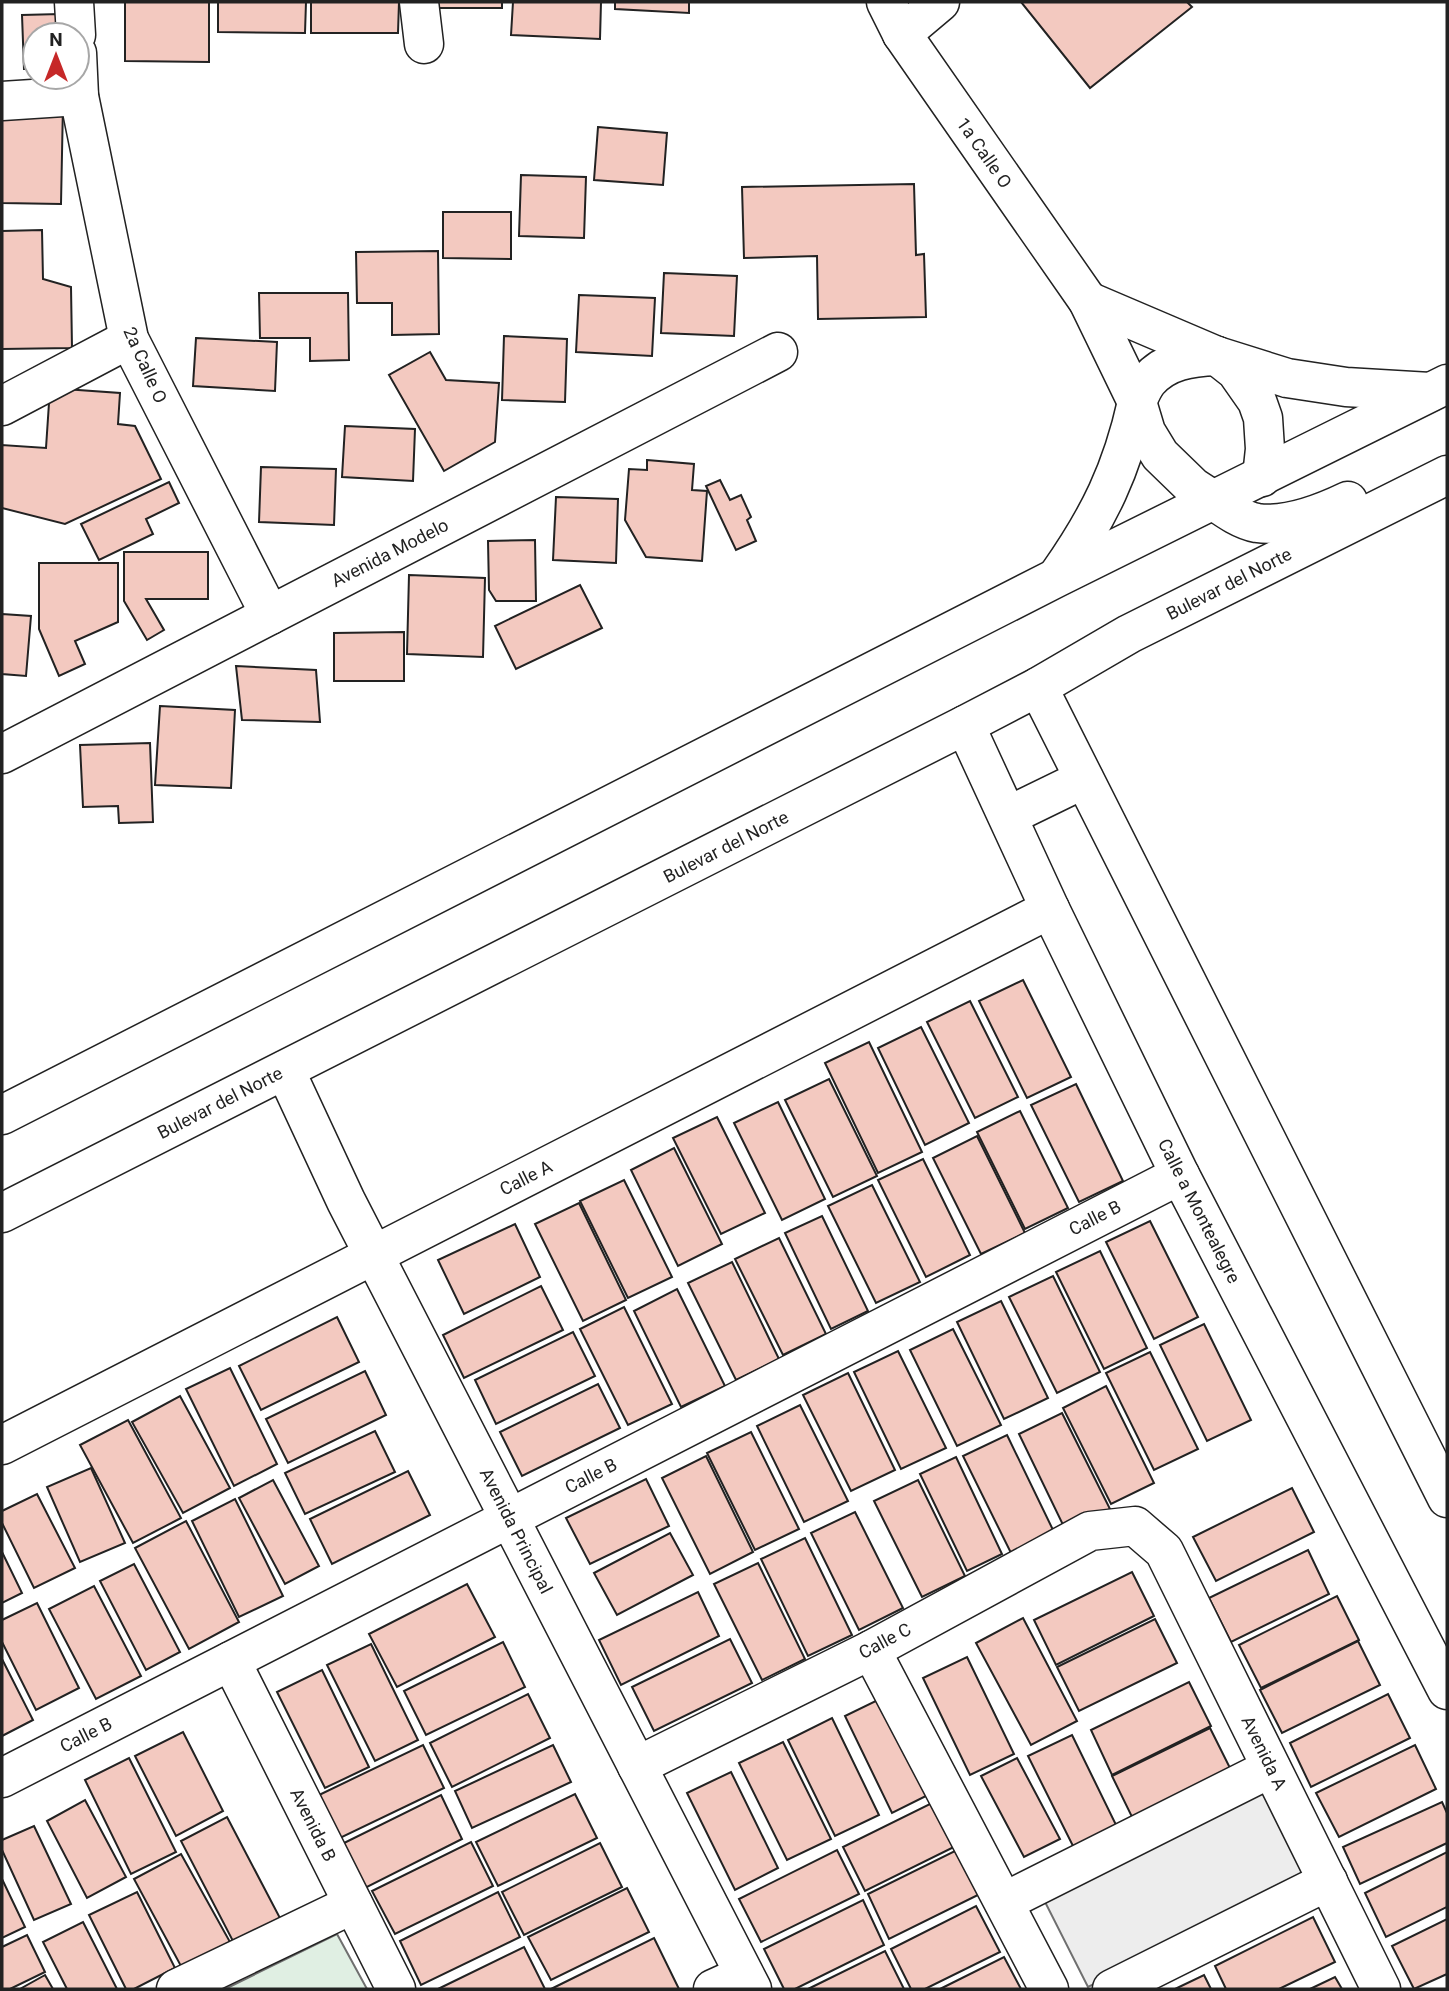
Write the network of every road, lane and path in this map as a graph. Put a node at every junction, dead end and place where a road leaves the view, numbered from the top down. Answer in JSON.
{"nodes":[{"id":1,"x":74,"y":2,"type":"edge"},
{"id":2,"x":419,"y":2,"type":"edge"},
{"id":3,"x":940,"y":2,"type":"edge"},
{"id":4,"x":894,"y":18,"type":"edge"},
{"id":5,"x":75,"y":21,"type":"edge"},
{"id":6,"x":424,"y":44,"type":"dead end"},
{"id":7,"x":79,"y":91,"type":"edge"},
{"id":8,"x":79,"y":96,"type":"junction"},
{"id":9,"x":2,"y":101,"type":"edge"},
{"id":10,"x":1088,"y":301,"type":"junction"},
{"id":11,"x":129,"y":340,"type":"junction"},
{"id":12,"x":778,"y":352,"type":"dead end"},
{"id":13,"x":1217,"y":356,"type":"junction"},
{"id":14,"x":1440,"y":388,"type":"edge"},
{"id":15,"x":1137,"y":402,"type":"junction"},
{"id":16,"x":2,"y":406,"type":"edge"},
{"id":17,"x":1447,"y":475,"type":"edge"},
{"id":18,"x":1262,"y":477,"type":"junction"},
{"id":19,"x":1213,"y":500,"type":"junction"},
{"id":20,"x":1257,"y":523,"type":"junction"},
{"id":21,"x":1056,"y":578,"type":"junction"},
{"id":22,"x":270,"y":615,"type":"junction"},
{"id":23,"x":1129,"y":634,"type":"junction"},
{"id":24,"x":1038,"y":687,"type":"junction"},
{"id":25,"x":965,"y":725,"type":"junction"},
{"id":26,"x":2,"y":754,"type":"edge"},
{"id":27,"x":1084,"y":779,"type":"junction"},
{"id":28,"x":1008,"y":816,"type":"junction"},
{"id":29,"x":1050,"y":909,"type":"junction"},
{"id":30,"x":285,"y":1070,"type":"junction"},
{"id":31,"x":2,"y":1115,"type":"edge"},
{"id":32,"x":1180,"y":1175,"type":"junction"},
{"id":33,"x":2,"y":1213,"type":"edge"},
{"id":34,"x":374,"y":1256,"type":"junction"},
{"id":35,"x":2,"y":1445,"type":"edge"},
{"id":36,"x":1447,"y":1498,"type":"edge"},
{"id":37,"x":509,"y":1518,"type":"junction"},
{"id":38,"x":1135,"y":1526,"type":"joint"},
{"id":39,"x":871,"y":1650,"type":"junction"},
{"id":40,"x":231,"y":1661,"type":"junction"},
{"id":41,"x":1447,"y":1690,"type":"edge"},
{"id":42,"x":637,"y":1766,"type":"junction"},
{"id":43,"x":1271,"y":1768,"type":"junction"},
{"id":44,"x":2,"y":1778,"type":"edge"},
{"id":45,"x":1328,"y":1881,"type":"junction"},
{"id":46,"x":1004,"y":1902,"type":"junction"},
{"id":47,"x":353,"y":1904,"type":"junction"},
{"id":48,"x":736,"y":1984,"type":"edge"},
{"id":49,"x":186,"y":1987,"type":"edge"},
{"id":50,"x":396,"y":1989,"type":"edge"},
{"id":51,"x":1049,"y":1989,"type":"edge"},
{"id":52,"x":1112,"y":1989,"type":"edge"},
{"id":53,"x":1381,"y":1989,"type":"edge"}],
"edges":[{"from":1,"to":5,"type":"main road"},
{"from":2,"to":6,"type":"main road"},
{"from":3,"to":4,"type":"main road"},
{"from":4,"to":10,"type":"main road","name":"1a Calle O"},
{"from":7,"to":8,"type":"main road","name":"2a Calle O"},
{"from":8,"to":9,"type":"main road"},
{"from":8,"to":11,"type":"main road","name":"2a Calle O"},
{"from":10,"to":13,"type":"main road"},
{"from":10,"to":15,"type":"main road","name":"1a Calle O"},
{"from":11,"to":16,"type":"main road"},
{"from":11,"to":22,"type":"main road","name":"2a Calle O"},
{"from":12,"to":22,"type":"main road","name":"Avenida Modelo"},
{"from":13,"to":14,"type":"main road"},
{"from":13,"to":15,"type":"main road"},
{"from":13,"to":18,"type":"main road"},
{"from":14,"to":18,"type":"main road"},
{"from":15,"to":19,"type":"main road","name":"1a Calle O"},
{"from":15,"to":21,"type":"main road"},
{"from":17,"to":20,"type":"main road"},
{"from":17,"to":23,"type":"main road","name":"Bulevar del Norte"},
{"from":18,"to":19,"type":"main road"},
{"from":18,"to":20,"type":"main road"},
{"from":19,"to":20,"type":"main road","name":"1a Calle O"},
{"from":19,"to":21,"type":"main road"},
{"from":20,"to":23,"type":"main road"},
{"from":21,"to":31,"type":"main road"},
{"from":22,"to":26,"type":"main road","name":"Avenida Modelo"},
{"from":23,"to":24,"type":"main road","name":"Bulevar del Norte"},
{"from":24,"to":25,"type":"main road","name":"Bulevar del Norte"},
{"from":24,"to":27,"type":"main road"},
{"from":25,"to":28,"type":"main road","name":"Calle a Montealegre"},
{"from":25,"to":30,"type":"main road","name":"Bulevar del Norte"},
{"from":27,"to":28,"type":"main road"},
{"from":27,"to":36,"type":"main road"},
{"from":28,"to":29,"type":"main road","name":"Calle a Montealegre"},
{"from":29,"to":32,"type":"main road","name":"Calle a Montealegre"},
{"from":29,"to":34,"type":"main road","name":"Calle A"},
{"from":30,"to":33,"type":"main road","name":"Bulevar del Norte"},
{"from":30,"to":34,"type":"main road","name":"Avenida Principal"},
{"from":32,"to":37,"type":"main road","name":"Calle B"},
{"from":32,"to":41,"type":"main road","name":"Calle a Montealegre"},
{"from":34,"to":35,"type":"main road","name":"Calle A"},
{"from":34,"to":37,"type":"main road","name":"Avenida Principal"},
{"from":37,"to":40,"type":"main road","name":"Calle B"},
{"from":37,"to":42,"type":"main road","name":"Avenida Principal"},
{"from":38,"to":39,"type":"main road","name":"Calle C"},
{"from":38,"to":43,"type":"main road","name":"Avenida A"},
{"from":39,"to":42,"type":"main road","name":"Calle C"},
{"from":39,"to":46,"type":"main road"},
{"from":40,"to":44,"type":"main road","name":"Calle B"},
{"from":40,"to":47,"type":"main road","name":"Avenida B"},
{"from":42,"to":48,"type":"main road","name":"Avenida Principal"},
{"from":43,"to":45,"type":"main road","name":"Avenida A"},
{"from":43,"to":46,"type":"main road"},
{"from":45,"to":52,"type":"main road"},
{"from":45,"to":53,"type":"main road","name":"Avenida A"},
{"from":46,"to":51,"type":"main road"},
{"from":47,"to":49,"type":"main road"},
{"from":47,"to":50,"type":"main road","name":"Avenida B"}]}
